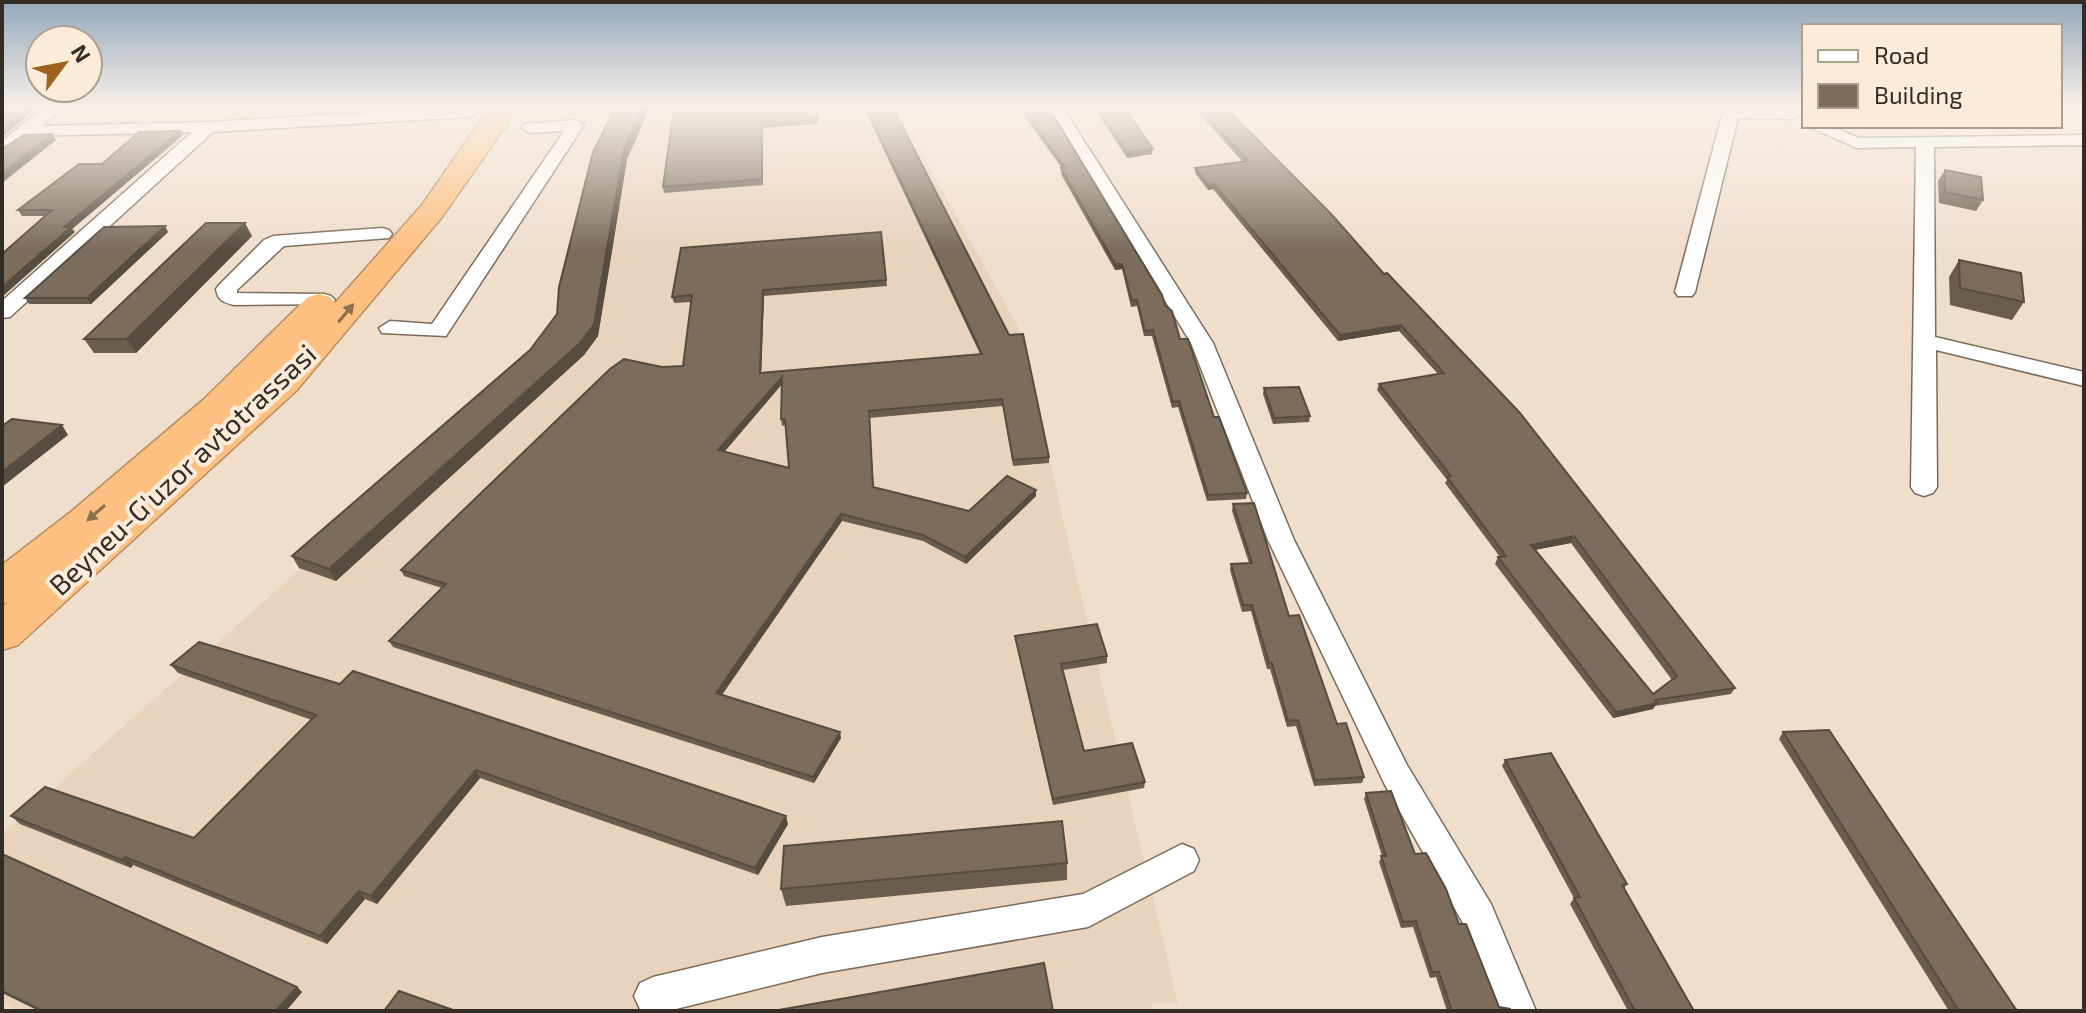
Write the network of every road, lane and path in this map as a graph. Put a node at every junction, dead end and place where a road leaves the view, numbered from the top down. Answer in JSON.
{"nodes":[{"id":1,"x":177,"y":155,"type":"edge"},
{"id":2,"x":453,"y":155,"type":"edge"},
{"id":3,"x":465,"y":155,"type":"edge"},
{"id":4,"x":554,"y":155,"type":"edge"},
{"id":5,"x":1087,"y":155,"type":"edge"},
{"id":6,"x":1720,"y":155,"type":"edge"},
{"id":7,"x":1925,"y":155,"type":"edge"},
{"id":8,"x":382,"y":234,"type":"junction"},
{"id":9,"x":1685,"y":292,"type":"dead end"},
{"id":10,"x":324,"y":300,"type":"junction"},
{"id":11,"x":2,"y":312,"type":"edge"},
{"id":12,"x":390,"y":328,"type":"dead end"},
{"id":13,"x":1925,"y":341,"type":"junction"},
{"id":14,"x":2084,"y":379,"type":"edge"},
{"id":15,"x":1924,"y":487,"type":"dead end"},
{"id":16,"x":2,"y":588,"type":"edge"},
{"id":17,"x":2,"y":633,"type":"edge"},
{"id":18,"x":1182,"y":860,"type":"dead end"},
{"id":19,"x":653,"y":996,"type":"dead end"},
{"id":20,"x":1517,"y":1011,"type":"edge"}],
"edges":[{"from":1,"to":11,"type":"street"},
{"from":2,"to":8,"type":"highway","name":"Beyneu-G'uzor avtotrassasi"},
{"from":17,"to":3,"type":"highway","name":"Beyneu-G'uzor avtotrassasi","one_way":true},
{"from":4,"to":12,"type":"street"},
{"from":5,"to":20,"type":"street"},
{"from":6,"to":9,"type":"street"},
{"from":7,"to":13,"type":"street"},
{"from":8,"to":10,"type":"highway","name":"Beyneu-G'uzor avtotrassasi"},
{"from":8,"to":10,"type":"street"},
{"from":10,"to":16,"type":"highway","name":"Beyneu-G'uzor avtotrassasi","one_way":true},
{"from":13,"to":14,"type":"street"},
{"from":13,"to":15,"type":"street"},
{"from":18,"to":19,"type":"street"}]}
